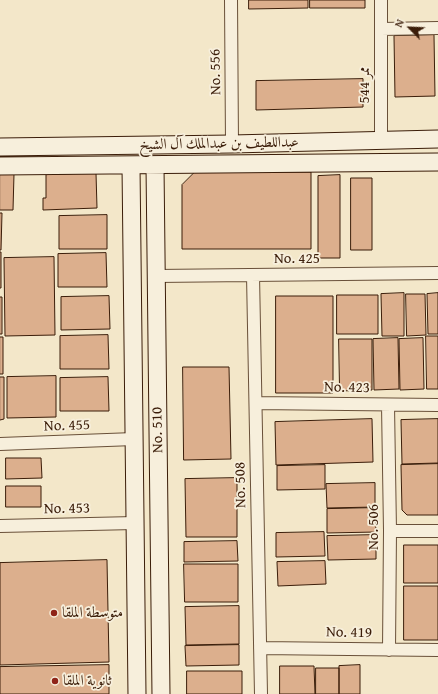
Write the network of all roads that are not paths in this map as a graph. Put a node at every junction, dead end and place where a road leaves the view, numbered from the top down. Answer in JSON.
{"nodes":[{"id":1,"x":231,"y":0,"type":"edge"},
{"id":2,"x":381,"y":0,"type":"edge"},
{"id":3,"x":438,"y":28,"type":"edge"},
{"id":4,"x":381,"y":29,"type":"junction"},
{"id":5,"x":438,"y":139,"type":"edge"},
{"id":6,"x":381,"y":141,"type":"junction"},
{"id":7,"x":232,"y":144,"type":"junction"},
{"id":8,"x":0,"y":147,"type":"edge"},
{"id":9,"x":438,"y":162,"type":"edge"},
{"id":10,"x":0,"y":166,"type":"edge"},
{"id":11,"x":132,"y":166,"type":"junction"},
{"id":12,"x":155,"y":166,"type":"junction"},
{"id":13,"x":155,"y":187,"type":"junction"},
{"id":14,"x":132,"y":188,"type":"junction"},
{"id":15,"x":438,"y":273,"type":"edge"},
{"id":16,"x":253,"y":275,"type":"junction"},
{"id":17,"x":156,"y":276,"type":"junction"},
{"id":18,"x":256,"y":403,"type":"junction"},
{"id":19,"x":388,"y":405,"type":"junction"},
{"id":20,"x":438,"y":405,"type":"edge"},
{"id":21,"x":134,"y":439,"type":"junction"},
{"id":22,"x":0,"y":444,"type":"edge"},
{"id":23,"x":135,"y":523,"type":"junction"},
{"id":24,"x":0,"y":526,"type":"edge"},
{"id":25,"x":390,"y":531,"type":"junction"},
{"id":26,"x":438,"y":531,"type":"edge"},
{"id":27,"x":260,"y":648,"type":"junction"},
{"id":28,"x":389,"y":650,"type":"junction"},
{"id":29,"x":438,"y":650,"type":"edge"},
{"id":30,"x":137,"y":694,"type":"edge"},
{"id":31,"x":161,"y":694,"type":"edge"},
{"id":32,"x":260,"y":694,"type":"edge"}],
"edges":[{"from":1,"to":7,"type":"street","name":"No. 556"},
{"from":2,"to":4,"type":"street","name":"ممر 544"},
{"from":3,"to":4,"type":"street"},
{"from":4,"to":6,"type":"street","name":"ممر 544"},
{"from":5,"to":6,"type":"street","name":"عبداللطيف بن عبدالملك آل الشيخ"},
{"from":6,"to":7,"type":"street","name":"عبداللطيف بن عبدالملك آل الشيخ"},
{"from":7,"to":8,"type":"street","name":"عبداللطيف بن عبدالملك آل الشيخ"},
{"from":9,"to":12,"type":"street","name":"عبداللطيف بن عبدالملك آل الشيخ"},
{"from":10,"to":11,"type":"street","name":"عبداللطيف بن عبدالملك آل الشيخ"},
{"from":11,"to":12,"type":"street","name":"عبداللطيف بن عبدالملك آل الشيخ"},
{"from":11,"to":14,"type":"street","name":"No. 510"},
{"from":12,"to":13,"type":"street","name":"No. 510"},
{"from":13,"to":14,"type":"street"},
{"from":13,"to":17,"type":"street","name":"No. 510"},
{"from":14,"to":21,"type":"street","name":"No. 510"},
{"from":15,"to":16,"type":"street","name":"No. 425"},
{"from":16,"to":17,"type":"street","name":"No. 425"},
{"from":16,"to":18,"type":"street","name":"No. 508"},
{"from":17,"to":31,"type":"street","name":"No. 510"},
{"from":18,"to":19,"type":"street","name":"No. 423"},
{"from":18,"to":27,"type":"street","name":"No. 508"},
{"from":19,"to":20,"type":"street","name":"No. 423"},
{"from":19,"to":25,"type":"street","name":"No. 506"},
{"from":21,"to":22,"type":"street","name":"No. 455"},
{"from":21,"to":23,"type":"street","name":"No. 510"},
{"from":23,"to":24,"type":"street","name":"No. 453"},
{"from":23,"to":30,"type":"street","name":"No. 510"},
{"from":25,"to":26,"type":"street"},
{"from":25,"to":28,"type":"street","name":"No. 506"},
{"from":27,"to":28,"type":"street","name":"No. 419"},
{"from":27,"to":32,"type":"street","name":"No. 508"},
{"from":28,"to":29,"type":"street","name":"No. 419"}]}
